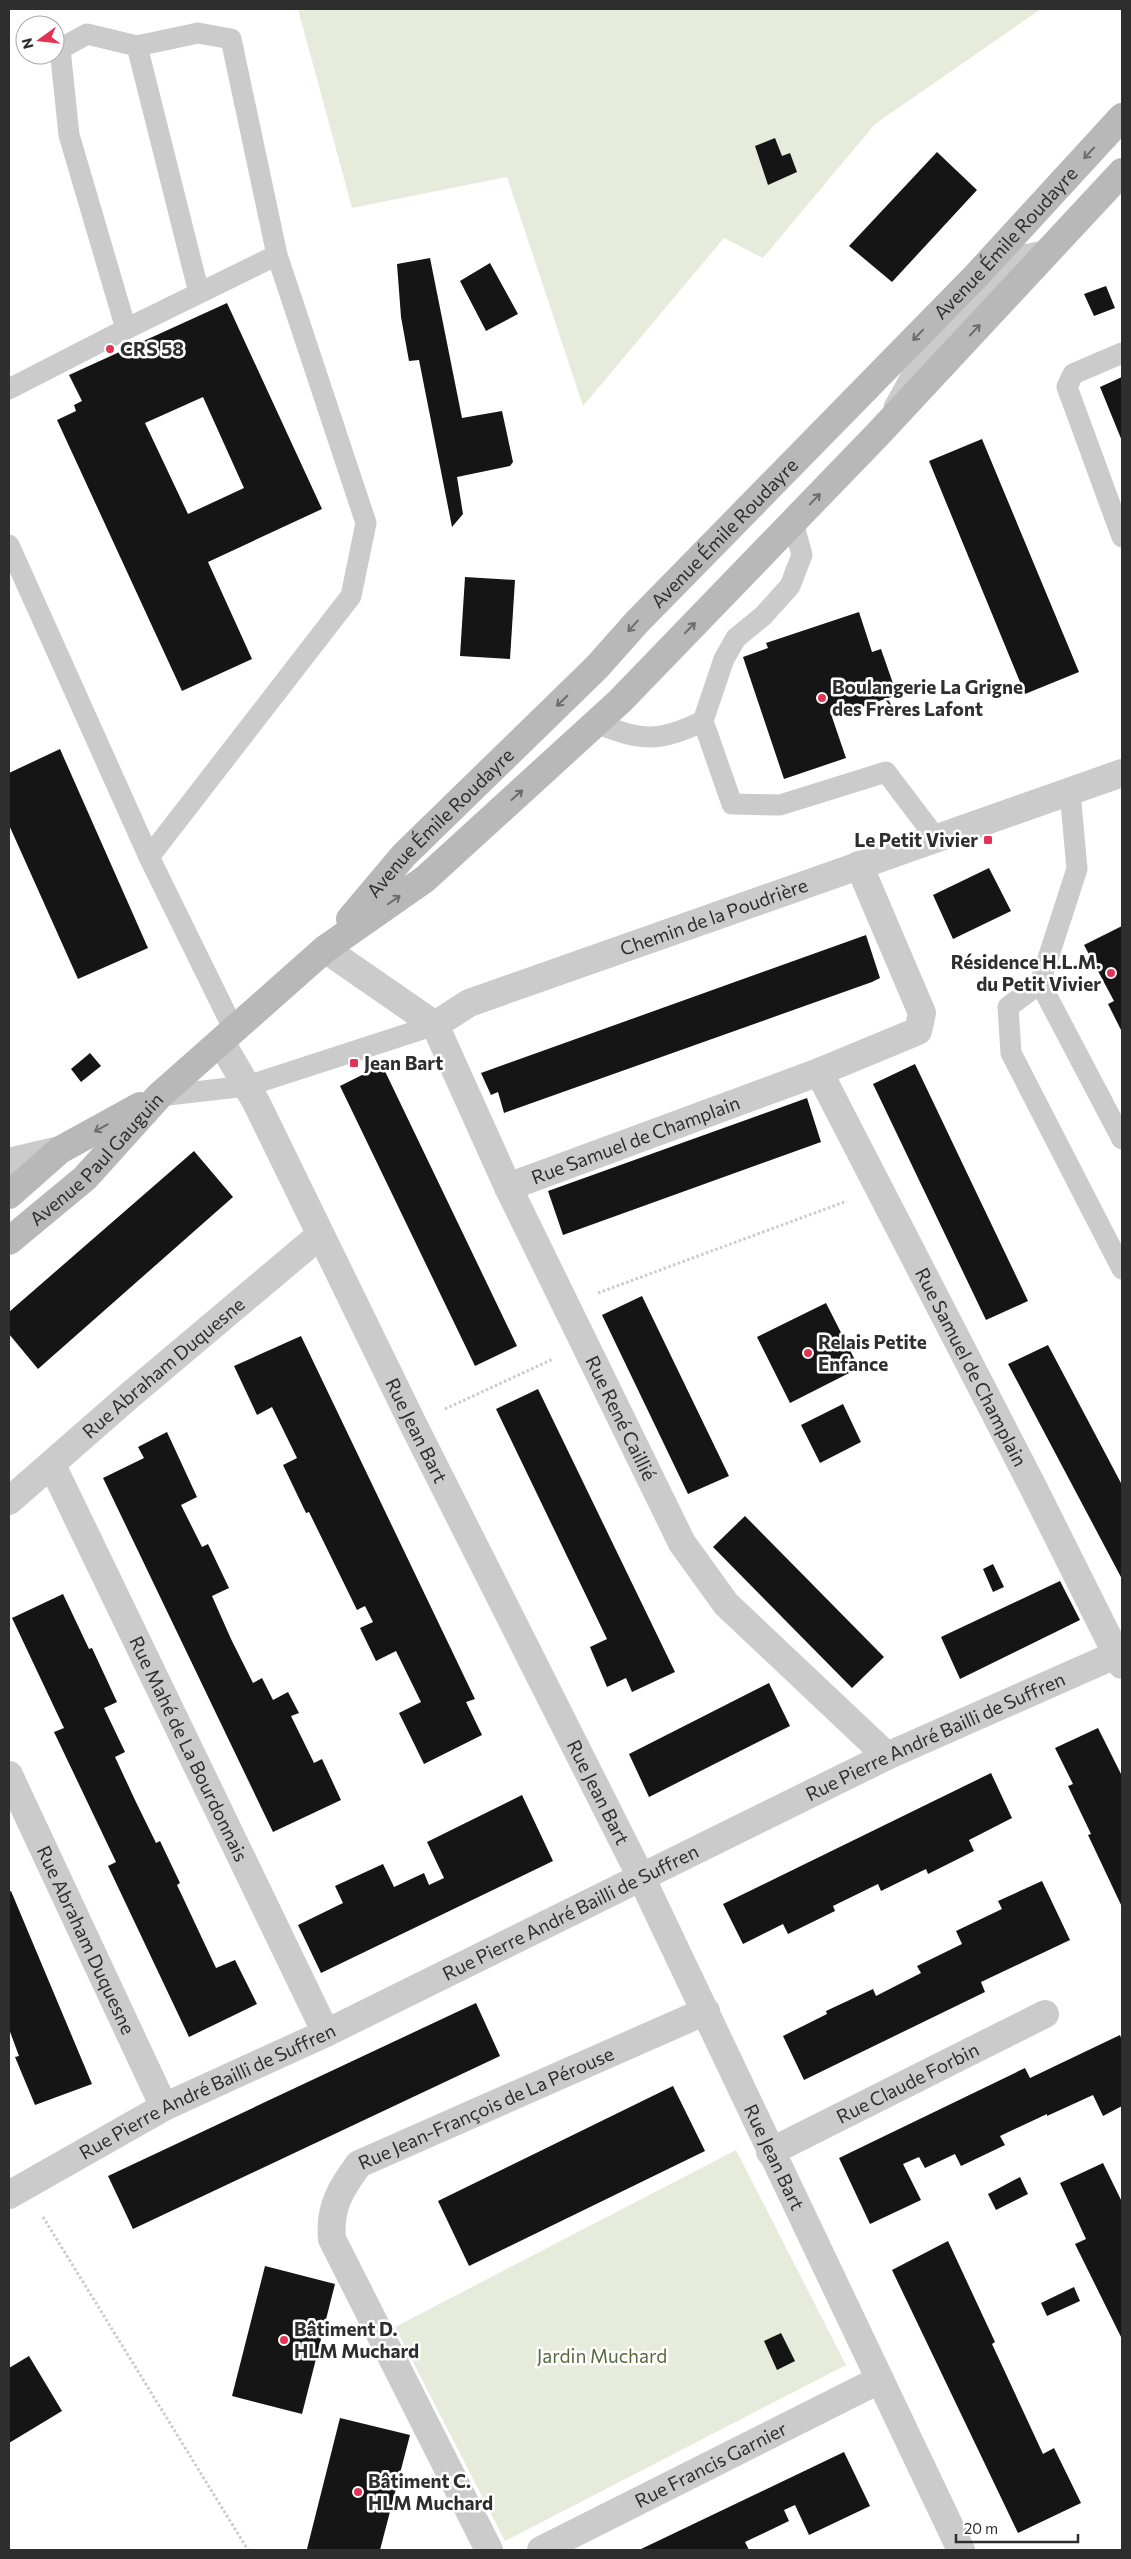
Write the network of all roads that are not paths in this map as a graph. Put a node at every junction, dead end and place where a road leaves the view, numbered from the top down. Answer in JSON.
{"nodes":[{"id":1,"x":137,"y":46,"type":"junction"},
{"id":2,"x":1122,"y":117,"type":"edge"},
{"id":3,"x":1122,"y":172,"type":"edge"},
{"id":4,"x":1060,"y":183,"type":"junction"},
{"id":5,"x":1087,"y":209,"type":"junction"},
{"id":6,"x":277,"y":255,"type":"junction"},
{"id":7,"x":199,"y":293,"type":"junction"},
{"id":8,"x":126,"y":329,"type":"junction"},
{"id":9,"x":1122,"y":353,"type":"edge"},
{"id":10,"x":9,"y":389,"type":"edge"},
{"id":11,"x":793,"y":522,"type":"junction"},
{"id":12,"x":1122,"y":537,"type":"edge"},
{"id":13,"x":9,"y":545,"type":"edge"},
{"id":14,"x":703,"y":721,"type":"junction"},
{"id":15,"x":596,"y":723,"type":"junction"},
{"id":16,"x":1122,"y":774,"type":"edge"},
{"id":17,"x":1070,"y":792,"type":"junction"},
{"id":18,"x":936,"y":838,"type":"junction"},
{"id":19,"x":149,"y":857,"type":"junction"},
{"id":20,"x":858,"y":865,"type":"junction"},
{"id":21,"x":325,"y":949,"type":"junction"},
{"id":22,"x":1040,"y":983,"type":"junction"},
{"id":23,"x":435,"y":1025,"type":"junction"},
{"id":24,"x":228,"y":1036,"type":"junction"},
{"id":25,"x":819,"y":1072,"type":"junction"},
{"id":26,"x":247,"y":1086,"type":"junction"},
{"id":27,"x":159,"y":1096,"type":"junction"},
{"id":28,"x":1122,"y":1139,"type":"edge"},
{"id":29,"x":60,"y":1150,"type":"junction"},
{"id":30,"x":9,"y":1162,"type":"edge"},
{"id":31,"x":508,"y":1187,"type":"junction"},
{"id":32,"x":9,"y":1195,"type":"edge"},
{"id":33,"x":320,"y":1236,"type":"junction"},
{"id":34,"x":9,"y":1241,"type":"edge"},
{"id":35,"x":1122,"y":1269,"type":"edge"},
{"id":36,"x":52,"y":1465,"type":"junction"},
{"id":37,"x":9,"y":1501,"type":"edge"},
{"id":38,"x":1121,"y":1657,"type":"edge"},
{"id":39,"x":887,"y":1756,"type":"junction"},
{"id":40,"x":9,"y":1775,"type":"edge"},
{"id":41,"x":642,"y":1879,"type":"junction"},
{"id":42,"x":706,"y":2011,"type":"junction"},
{"id":43,"x":1045,"y":2014,"type":"dead end"},
{"id":44,"x":326,"y":2033,"type":"junction"},
{"id":45,"x":164,"y":2107,"type":"junction"},
{"id":46,"x":770,"y":2152,"type":"junction"},
{"id":47,"x":17,"y":2191,"type":"edge"},
{"id":48,"x":879,"y":2380,"type":"junction"},
{"id":49,"x":489,"y":2550,"type":"edge"},
{"id":50,"x":542,"y":2550,"type":"edge"},
{"id":51,"x":961,"y":2550,"type":"edge"}],
"edges":[{"from":1,"to":6,"type":"lane"},
{"from":1,"to":7,"type":"lane"},
{"from":1,"to":8,"type":"lane"},
{"from":2,"to":4,"type":"street","name":"Avenue Émile Roudayre","one_way":true},
{"from":3,"to":5,"type":"street","name":"Avenue Émile Roudayre"},
{"from":4,"to":5,"type":"street"},
{"from":4,"to":21,"type":"street","name":"Avenue Émile Roudayre","one_way":true},
{"from":11,"to":5,"type":"street","name":"Avenue Émile Roudayre","one_way":true},
{"from":6,"to":7,"type":"lane"},
{"from":6,"to":19,"type":"lane"},
{"from":7,"to":8,"type":"lane"},
{"from":8,"to":10,"type":"lane"},
{"from":9,"to":12,"type":"lane"},
{"from":11,"to":14,"type":"lane"},
{"from":15,"to":11,"type":"street","name":"Avenue Émile Roudayre","one_way":true},
{"from":13,"to":19,"type":"lane"},
{"from":14,"to":15,"type":"lane"},
{"from":14,"to":18,"type":"lane"},
{"from":21,"to":15,"type":"street","name":"Avenue Émile Roudayre","one_way":true},
{"from":16,"to":17,"type":"street","name":"Chemin de la Poudrière"},
{"from":17,"to":18,"type":"street","name":"Chemin de la Poudrière"},
{"from":17,"to":22,"type":"lane"},
{"from":18,"to":20,"type":"street","name":"Chemin de la Poudrière"},
{"from":19,"to":24,"type":"lane"},
{"from":20,"to":23,"type":"street","name":"Chemin de la Poudrière"},
{"from":20,"to":25,"type":"street","name":"Rue Samuel de Champlain"},
{"from":21,"to":23,"type":"street"},
{"from":21,"to":24,"type":"street","name":"Avenue Émile Roudayre"},
{"from":22,"to":28,"type":"lane"},
{"from":22,"to":35,"type":"lane"},
{"from":23,"to":26,"type":"lane"},
{"from":23,"to":31,"type":"street","name":"Rue René Caillié"},
{"from":24,"to":26,"type":"street","name":"Rue Jean Bart"},
{"from":24,"to":27,"type":"street","name":"Avenue Émile Roudayre"},
{"from":25,"to":31,"type":"street","name":"Rue Samuel de Champlain"},
{"from":25,"to":38,"type":"street","name":"Rue Samuel de Champlain"},
{"from":26,"to":27,"type":"lane"},
{"from":26,"to":33,"type":"street","name":"Rue Jean Bart"},
{"from":27,"to":29,"type":"street","name":"Avenue Paul Gauguin","one_way":true},
{"from":27,"to":34,"type":"street","name":"Avenue Paul Gauguin"},
{"from":29,"to":30,"type":"street"},
{"from":29,"to":32,"type":"street","name":"Avenue Paul Gauguin"},
{"from":31,"to":39,"type":"street","name":"Rue René Caillié"},
{"from":33,"to":36,"type":"street","name":"Rue Abraham Duquesne"},
{"from":33,"to":41,"type":"street","name":"Rue Jean Bart"},
{"from":36,"to":37,"type":"street","name":"Rue Abraham Duquesne"},
{"from":36,"to":44,"type":"street","name":"Rue Mahé de La Bourdonnais"},
{"from":38,"to":39,"type":"street","name":"Rue Pierre André Bailli de Suffren"},
{"from":39,"to":41,"type":"street","name":"Rue Pierre André Bailli de Suffren"},
{"from":40,"to":45,"type":"street","name":"Rue Abraham Duquesne"},
{"from":41,"to":42,"type":"street","name":"Rue Jean Bart"},
{"from":41,"to":44,"type":"street","name":"Rue Pierre André Bailli de Suffren"},
{"from":42,"to":46,"type":"street","name":"Rue Jean Bart"},
{"from":42,"to":49,"type":"street","name":"Rue Jean-François de La Pérouse"},
{"from":43,"to":46,"type":"street","name":"Rue Claude Forbin"},
{"from":44,"to":45,"type":"street","name":"Rue Pierre André Bailli de Suffren"},
{"from":45,"to":47,"type":"street","name":"Rue Pierre André Bailli de Suffren"},
{"from":46,"to":48,"type":"street","name":"Rue Jean Bart"},
{"from":48,"to":50,"type":"street","name":"Rue Francis Garnier"},
{"from":48,"to":51,"type":"street","name":"Rue Jean Bart"}]}
